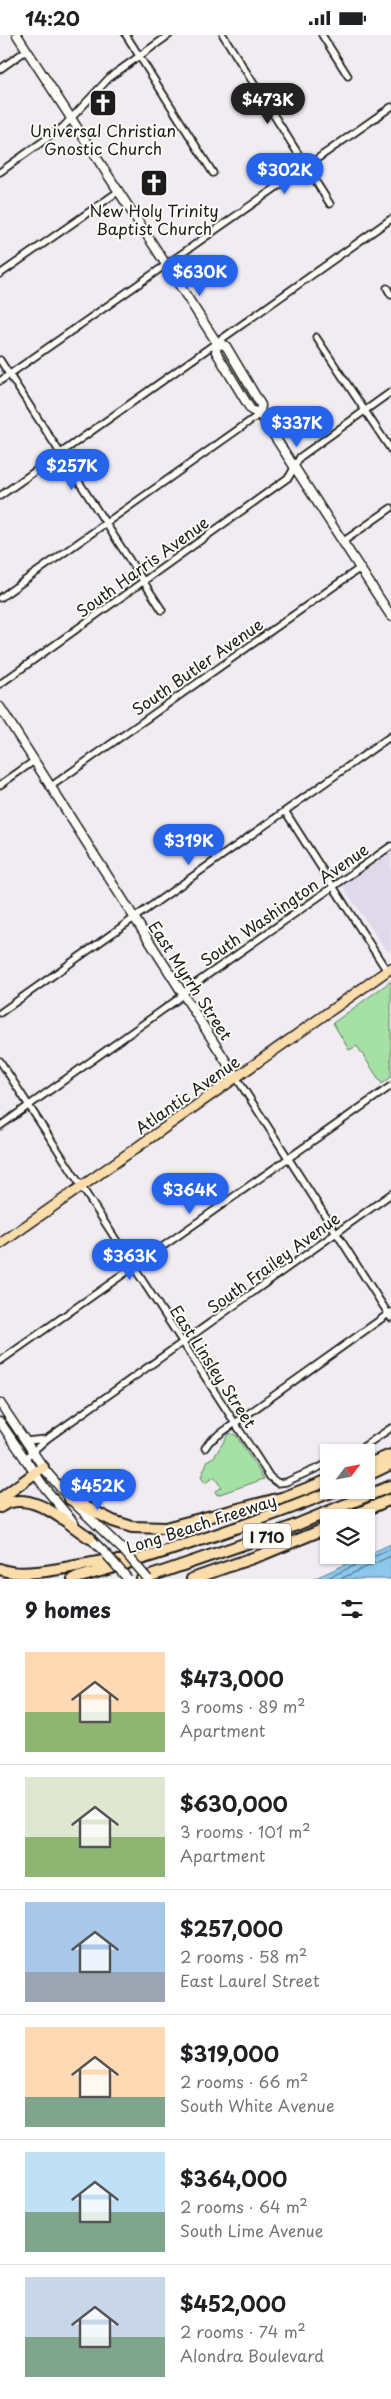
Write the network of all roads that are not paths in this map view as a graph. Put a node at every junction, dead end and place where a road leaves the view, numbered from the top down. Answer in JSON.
{"nodes":[{"id":1,"x":17,"y":35,"type":"edge"},
{"id":2,"x":126,"y":35,"type":"edge"},
{"id":3,"x":169,"y":35,"type":"edge"},
{"id":4,"x":223,"y":35,"type":"edge"},
{"id":5,"x":322,"y":35,"type":"edge"},
{"id":6,"x":27,"y":50,"type":"junction"},
{"id":7,"x":139,"y":56,"type":"junction"},
{"id":8,"x":0,"y":69,"type":"edge"},
{"id":9,"x":348,"y":76,"type":"dead end"},
{"id":10,"x":391,"y":107,"type":"edge"},
{"id":11,"x":72,"y":118,"type":"junction"},
{"id":12,"x":306,"y":167,"type":"junction"},
{"id":13,"x":0,"y":172,"type":"edge"},
{"id":14,"x":213,"y":173,"type":"dead end"},
{"id":15,"x":119,"y":191,"type":"junction"},
{"id":16,"x":330,"y":204,"type":"dead end"},
{"id":17,"x":391,"y":219,"type":"edge"},
{"id":18,"x":166,"y":265,"type":"junction"},
{"id":19,"x":0,"y":274,"type":"edge"},
{"id":20,"x":387,"y":288,"type":"dead end"},
{"id":21,"x":391,"y":295,"type":"edge"},
{"id":22,"x":316,"y":337,"type":"dead end"},
{"id":23,"x":217,"y":343,"type":"junction"},
{"id":24,"x":0,"y":360,"type":"edge"},
{"id":25,"x":9,"y":374,"type":"junction"},
{"id":26,"x":0,"y":381,"type":"edge"},
{"id":27,"x":391,"y":393,"type":"edge"},
{"id":28,"x":366,"y":410,"type":"junction"},
{"id":29,"x":260,"y":414,"type":"junction"},
{"id":30,"x":391,"y":450,"type":"edge"},
{"id":31,"x":60,"y":454,"type":"junction"},
{"id":32,"x":295,"y":466,"type":"junction"},
{"id":33,"x":0,"y":496,"type":"edge"},
{"id":34,"x":391,"y":508,"type":"edge"},
{"id":35,"x":105,"y":523,"type":"junction"},
{"id":36,"x":344,"y":541,"type":"junction"},
{"id":37,"x":360,"y":568,"type":"junction"},
{"id":38,"x":143,"y":583,"type":"junction"},
{"id":39,"x":0,"y":598,"type":"edge"},
{"id":40,"x":162,"y":610,"type":"dead end"},
{"id":41,"x":391,"y":616,"type":"edge"},
{"id":42,"x":0,"y":684,"type":"edge"},
{"id":43,"x":0,"y":707,"type":"edge"},
{"id":44,"x":391,"y":737,"type":"edge"},
{"id":45,"x":34,"y":761,"type":"junction"},
{"id":46,"x":0,"y":785,"type":"edge"},
{"id":47,"x":50,"y":787,"type":"junction"},
{"id":48,"x":285,"y":811,"type":"junction"},
{"id":49,"x":391,"y":846,"type":"edge"},
{"id":50,"x":333,"y":887,"type":"junction"},
{"id":51,"x":134,"y":917,"type":"junction"},
{"id":52,"x":389,"y":969,"type":"edge"},
{"id":53,"x":183,"y":993,"type":"junction"},
{"id":54,"x":0,"y":1013,"type":"edge"},
{"id":55,"x":0,"y":1061,"type":"edge"},
{"id":56,"x":236,"y":1077,"type":"junction"},
{"id":57,"x":391,"y":1086,"type":"edge"},
{"id":58,"x":29,"y":1106,"type":"junction"},
{"id":59,"x":0,"y":1126,"type":"edge"},
{"id":60,"x":288,"y":1157,"type":"junction"},
{"id":61,"x":81,"y":1187,"type":"junction"},
{"id":62,"x":391,"y":1194,"type":"edge"},
{"id":63,"x":337,"y":1233,"type":"junction"},
{"id":64,"x":0,"y":1243,"type":"edge"},
{"id":65,"x":133,"y":1267,"type":"junction"},
{"id":66,"x":390,"y":1315,"type":"edge"},
{"id":67,"x":183,"y":1343,"type":"junction"},
{"id":68,"x":0,"y":1361,"type":"edge"},
{"id":69,"x":0,"y":1403,"type":"edge"},
{"id":70,"x":0,"y":1423,"type":"edge"},
{"id":71,"x":235,"y":1423,"type":"junction"},
{"id":72,"x":391,"y":1428,"type":"edge"},
{"id":73,"x":48,"y":1438,"type":"junction"},
{"id":74,"x":26,"y":1441,"type":"junction"},
{"id":75,"x":367,"y":1444,"type":"edge"},
{"id":76,"x":205,"y":1448,"type":"dead end"},
{"id":77,"x":33,"y":1451,"type":"junction"},
{"id":78,"x":391,"y":1455,"type":"edge"},
{"id":79,"x":24,"y":1459,"type":"junction"},
{"id":80,"x":375,"y":1461,"type":"edge"},
{"id":81,"x":391,"y":1464,"type":"edge"},
{"id":82,"x":43,"y":1467,"type":"junction"},
{"id":83,"x":320,"y":1467,"type":"edge"},
{"id":84,"x":375,"y":1472,"type":"edge"},
{"id":85,"x":34,"y":1474,"type":"junction"},
{"id":86,"x":320,"y":1483,"type":"edge"},
{"id":87,"x":391,"y":1486,"type":"edge"},
{"id":88,"x":320,"y":1497,"type":"edge"},
{"id":89,"x":0,"y":1499,"type":"edge"},
{"id":90,"x":70,"y":1499,"type":"junction"},
{"id":91,"x":391,"y":1499,"type":"edge"},
{"id":92,"x":0,"y":1507,"type":"edge"},
{"id":93,"x":368,"y":1509,"type":"edge"},
{"id":94,"x":320,"y":1531,"type":"edge"},
{"id":95,"x":90,"y":1538,"type":"junction"},
{"id":96,"x":136,"y":1561,"type":"junction"},
{"id":97,"x":0,"y":1569,"type":"edge"},
{"id":98,"x":193,"y":1578,"type":"edge"},
{"id":99,"x":73,"y":1579,"type":"edge"},
{"id":100,"x":128,"y":1579,"type":"edge"},
{"id":101,"x":142,"y":1579,"type":"edge"},
{"id":102,"x":148,"y":1579,"type":"edge"}],
"edges":[{"from":1,"to":6,"type":"main road"},
{"from":2,"to":7,"type":"street"},
{"from":3,"to":7,"type":"street"},
{"from":4,"to":12,"type":"street"},
{"from":5,"to":9,"type":"street"},
{"from":6,"to":8,"type":"street"},
{"from":6,"to":11,"type":"main road"},
{"from":7,"to":11,"type":"street"},
{"from":7,"to":14,"type":"street"},
{"from":10,"to":12,"type":"street"},
{"from":11,"to":13,"type":"street"},
{"from":11,"to":15,"type":"main road"},
{"from":12,"to":16,"type":"street"},
{"from":12,"to":18,"type":"street"},
{"from":15,"to":18,"type":"main road"},
{"from":15,"to":19,"type":"street"},
{"from":17,"to":23,"type":"street"},
{"from":18,"to":23,"type":"main road"},
{"from":18,"to":25,"type":"street"},
{"from":20,"to":21,"type":"street"},
{"from":22,"to":28,"type":"street"},
{"from":23,"to":29,"type":"main road"},
{"from":23,"to":31,"type":"street"},
{"from":24,"to":25,"type":"street"},
{"from":25,"to":26,"type":"street"},
{"from":25,"to":31,"type":"street"},
{"from":27,"to":28,"type":"street","name":"South Harris Avenue"},
{"from":28,"to":30,"type":"street"},
{"from":28,"to":32,"type":"street","name":"South Harris Avenue"},
{"from":29,"to":32,"type":"main road"},
{"from":29,"to":35,"type":"street"},
{"from":31,"to":33,"type":"street"},
{"from":31,"to":35,"type":"street"},
{"from":32,"to":36,"type":"main road"},
{"from":32,"to":38,"type":"street","name":"South Harris Avenue"},
{"from":34,"to":36,"type":"street"},
{"from":35,"to":38,"type":"street"},
{"from":35,"to":39,"type":"street"},
{"from":36,"to":37,"type":"main road"},
{"from":37,"to":41,"type":"main road"},
{"from":37,"to":47,"type":"street","name":"South Butler Avenue"},
{"from":38,"to":40,"type":"street"},
{"from":38,"to":42,"type":"street","name":"South Harris Avenue"},
{"from":43,"to":45,"type":"main road","name":"East Myrrh Street"},
{"from":44,"to":48,"type":"street"},
{"from":45,"to":46,"type":"street"},
{"from":45,"to":47,"type":"main road","name":"East Myrrh Street"},
{"from":47,"to":51,"type":"main road","name":"East Myrrh Street"},
{"from":48,"to":50,"type":"street"},
{"from":48,"to":51,"type":"street"},
{"from":49,"to":50,"type":"street","name":"South Washington Avenue"},
{"from":50,"to":52,"type":"street"},
{"from":50,"to":53,"type":"street","name":"South Washington Avenue"},
{"from":51,"to":53,"type":"main road","name":"East Myrrh Street"},
{"from":51,"to":54,"type":"street"},
{"from":52,"to":56,"type":"main road","name":"Atlantic Avenue"},
{"from":53,"to":56,"type":"main road","name":"East Myrrh Street"},
{"from":53,"to":58,"type":"street","name":"South Washington Avenue"},
{"from":55,"to":58,"type":"street","name":"East Linsley Street"},
{"from":56,"to":60,"type":"street","name":"East Myrrh Street"},
{"from":56,"to":61,"type":"main road","name":"Atlantic Avenue"},
{"from":57,"to":60,"type":"street"},
{"from":58,"to":59,"type":"street","name":"South Washington Avenue"},
{"from":58,"to":61,"type":"street","name":"East Linsley Street"},
{"from":60,"to":63,"type":"street","name":"East Myrrh Street"},
{"from":60,"to":65,"type":"street"},
{"from":61,"to":64,"type":"main road","name":"Atlantic Avenue"},
{"from":61,"to":65,"type":"street","name":"East Linsley Street"},
{"from":62,"to":63,"type":"street","name":"South Frailey Avenue"},
{"from":63,"to":66,"type":"street","name":"East Myrrh Street"},
{"from":63,"to":67,"type":"street","name":"South Frailey Avenue"},
{"from":65,"to":67,"type":"street","name":"East Linsley Street"},
{"from":65,"to":68,"type":"street"},
{"from":66,"to":71,"type":"street"},
{"from":67,"to":71,"type":"street","name":"East Linsley Street"},
{"from":67,"to":73,"type":"street","name":"South Frailey Avenue"},
{"from":69,"to":74,"type":"main road"},
{"from":70,"to":79,"type":"main road"},
{"from":71,"to":76,"type":"street"},
{"from":71,"to":83,"type":"street","name":"East Linsley Street"},
{"from":72,"to":75,"type":"street"},
{"from":73,"to":74,"type":"street","name":"South Frailey Avenue"},
{"from":73,"to":77,"type":"street","name":"South Frailey Avenue"},
{"from":74,"to":77,"type":"main road"},
{"from":77,"to":79,"type":"street","name":"South Frailey Avenue"},
{"from":77,"to":82,"type":"main road"},
{"from":78,"to":80,"type":"highway"},
{"from":79,"to":85,"type":"main road"},
{"from":81,"to":84,"type":"highway"},
{"from":82,"to":85,"type":"highway"},
{"from":82,"to":90,"type":"main road"},
{"from":85,"to":89,"type":"highway"},
{"from":85,"to":95,"type":"main road"},
{"from":86,"to":90,"type":"highway"},
{"from":87,"to":101,"type":"highway","name":"Long Beach Freeway","number":"I 710"},
{"from":88,"to":96,"type":"highway","name":"Long Beach Freeway","number":"I 710"},
{"from":90,"to":102,"type":"main road","bridge":true},
{"from":91,"to":93,"type":"highway"},
{"from":92,"to":95,"type":"highway"},
{"from":94,"to":98,"type":"highway"},
{"from":95,"to":100,"type":"main road","bridge":true},
{"from":96,"to":97,"type":"highway"},
{"from":96,"to":99,"type":"highway","name":"Long Beach Freeway","number":"I 710"}]}
